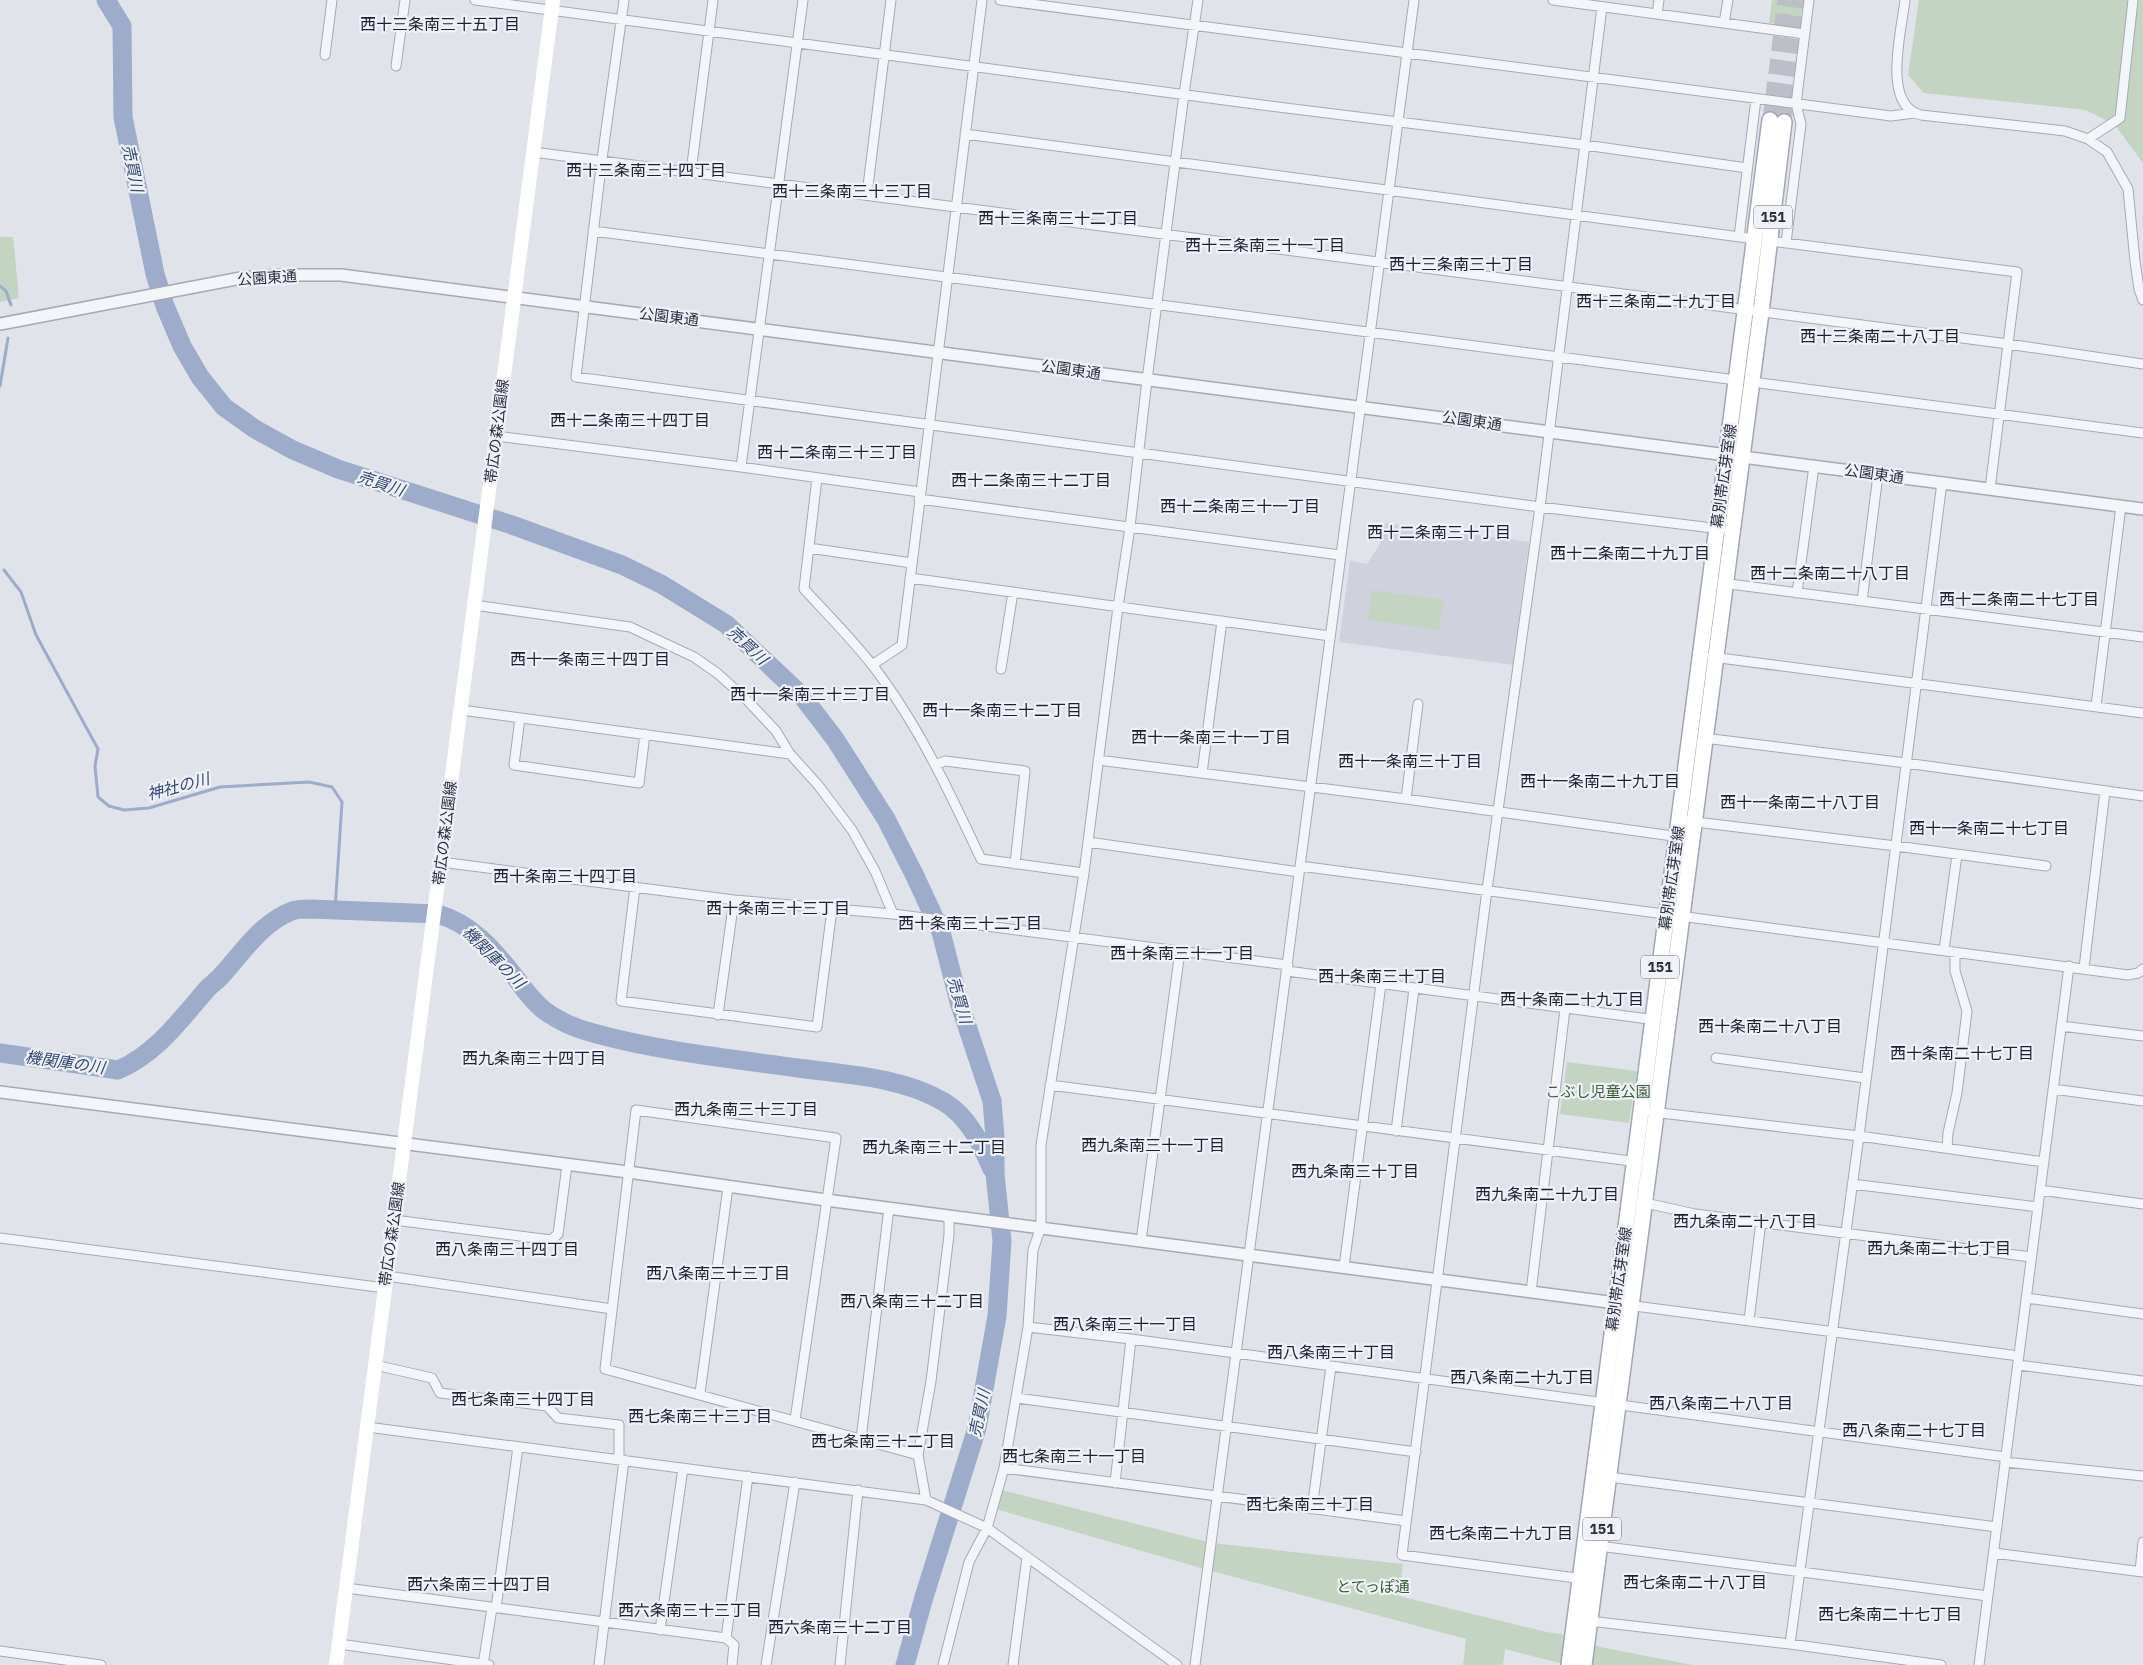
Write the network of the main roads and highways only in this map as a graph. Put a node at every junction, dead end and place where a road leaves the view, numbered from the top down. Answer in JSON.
{"nodes":[{"id":1,"x":552,"y":5,"type":"edge"},
{"id":2,"x":1777,"y":121,"type":"tunnel mouth"},
{"id":3,"x":1753,"y":311,"type":"junction"},
{"id":4,"x":1734,"y":455,"type":"junction"},
{"id":5,"x":1708,"y":656,"type":"junction"},
{"id":6,"x":1686,"y":821,"type":"junction"},
{"id":7,"x":1637,"y":1202,"type":"junction"},
{"id":8,"x":1611,"y":1404,"type":"junction"},
{"id":9,"x":1587,"y":1580,"type":"junction"},
{"id":10,"x":336,"y":1665,"type":"edge"},
{"id":11,"x":1569,"y":1665,"type":"edge"},
{"id":12,"x":1584,"y":1665,"type":"edge"}],
"edges":[{"from":1,"to":10,"type":"main road","name":"帯広の森公園線"},
{"from":2,"to":3,"type":"main road","name":"幕別帯広芽室線","number":"151"},
{"from":3,"to":4,"type":"main road","name":"幕別帯広芽室線","number":"151"},
{"from":3,"to":4,"type":"main road","name":"幕別帯広芽室線","number":"151"},
{"from":4,"to":5,"type":"main road","name":"幕別帯広芽室線","number":"151"},
{"from":5,"to":6,"type":"main road","name":"幕別帯広芽室線","number":"151"},
{"from":5,"to":6,"type":"main road","name":"幕別帯広芽室線","number":"151"},
{"from":6,"to":7,"type":"main road","name":"幕別帯広芽室線","number":"151"},
{"from":7,"to":8,"type":"main road","name":"幕別帯広芽室線","number":"151"},
{"from":7,"to":8,"type":"main road","name":"幕別帯広芽室線","number":"151"},
{"from":8,"to":9,"type":"main road","name":"幕別帯広芽室線","number":"151"},
{"from":8,"to":9,"type":"main road","name":"幕別帯広芽室線","number":"151"},
{"from":9,"to":11,"type":"main road","name":"幕別帯広芽室線","number":"151"},
{"from":9,"to":12,"type":"main road","name":"幕別帯広芽室線","number":"151"}]}
